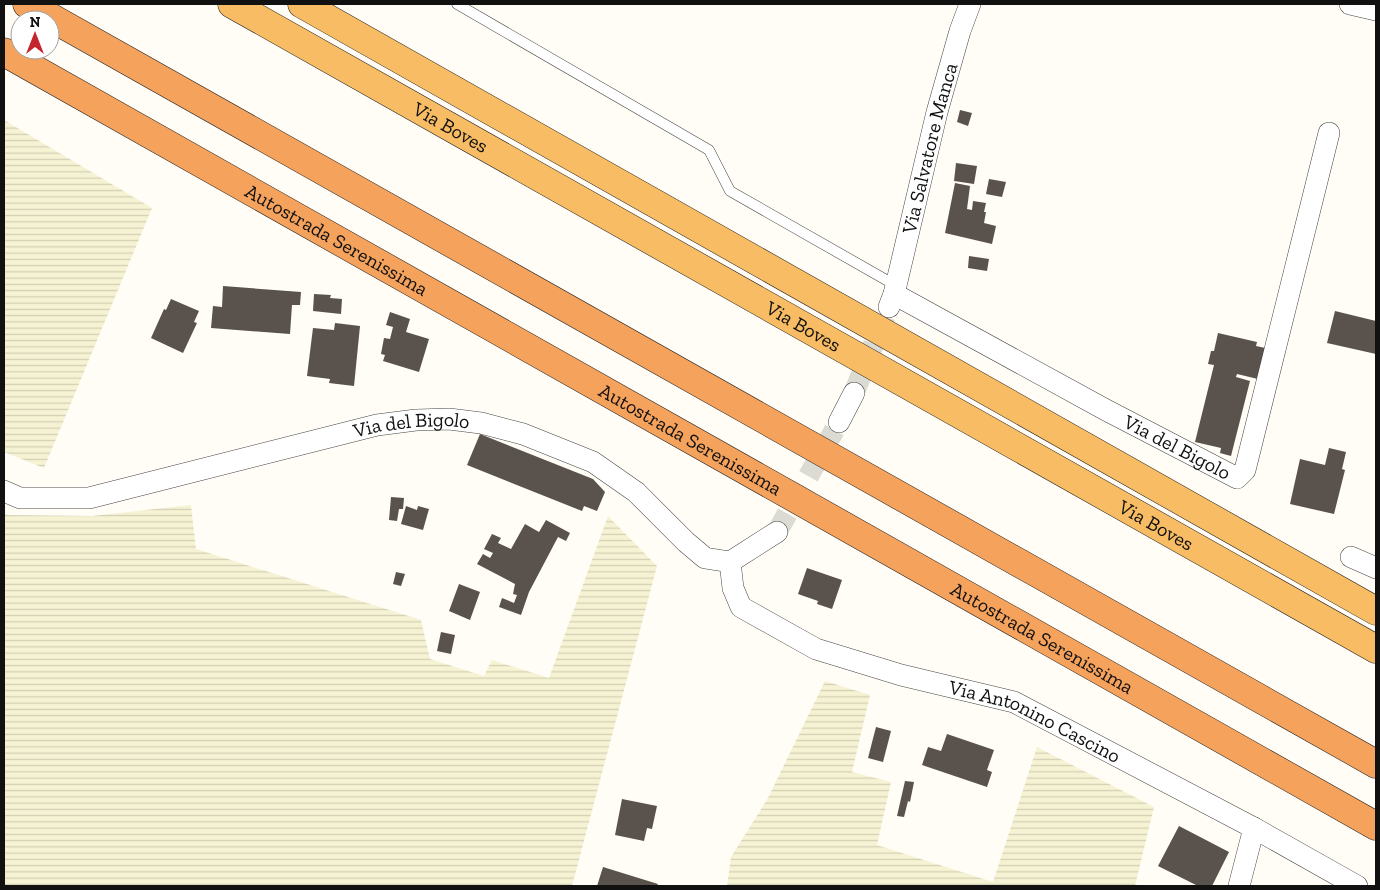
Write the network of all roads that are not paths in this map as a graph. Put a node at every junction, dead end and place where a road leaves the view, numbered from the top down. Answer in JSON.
{"nodes":[{"id":1,"x":27,"y":4,"type":"edge"},
{"id":2,"x":232,"y":4,"type":"edge"},
{"id":3,"x":302,"y":4,"type":"edge"},
{"id":4,"x":457,"y":4,"type":"edge"},
{"id":5,"x":970,"y":4,"type":"edge"},
{"id":6,"x":1350,"y":4,"type":"edge"},
{"id":7,"x":1376,"y":10,"type":"edge"},
{"id":8,"x":4,"y":52,"type":"edge"},
{"id":9,"x":1329,"y":134,"type":"dead end"},
{"id":10,"x":892,"y":295,"type":"junction"},
{"id":11,"x":854,"y":393,"type":"tunnel mouth"},
{"id":12,"x":839,"y":422,"type":"tunnel mouth"},
{"id":13,"x":4,"y":491,"type":"edge"},
{"id":14,"x":777,"y":532,"type":"tunnel mouth"},
{"id":15,"x":1351,"y":556,"type":"dead end"},
{"id":16,"x":730,"y":562,"type":"junction"},
{"id":17,"x":1376,"y":568,"type":"edge"},
{"id":18,"x":1376,"y":611,"type":"edge"},
{"id":19,"x":1376,"y":649,"type":"edge"},
{"id":20,"x":1376,"y":764,"type":"edge"},
{"id":21,"x":1376,"y":826,"type":"edge"},
{"id":22,"x":1254,"y":828,"type":"junction"},
{"id":23,"x":1239,"y":886,"type":"edge"},
{"id":24,"x":1357,"y":886,"type":"edge"}],
"edges":[{"from":1,"to":20,"type":"highway"},
{"from":2,"to":19,"type":"highway","name":"Via Boves"},
{"from":3,"to":18,"type":"highway","name":"Via Boves"},
{"from":4,"to":10,"type":"lane"},
{"from":5,"to":10,"type":"street","name":"Via Salvatore Manca"},
{"from":6,"to":7,"type":"street"},
{"from":8,"to":21,"type":"highway","name":"Autostrada Serenissima"},
{"from":9,"to":10,"type":"street","name":"Via del Bigolo"},
{"from":11,"to":12,"type":"street"},
{"from":13,"to":16,"type":"street","name":"Via del Bigolo"},
{"from":14,"to":16,"type":"street"},
{"from":15,"to":17,"type":"street"},
{"from":16,"to":22,"type":"street","name":"Via Antonino Cascino"},
{"from":22,"to":23,"type":"street"},
{"from":22,"to":24,"type":"street","name":"Via Antonino Cascino"}]}
